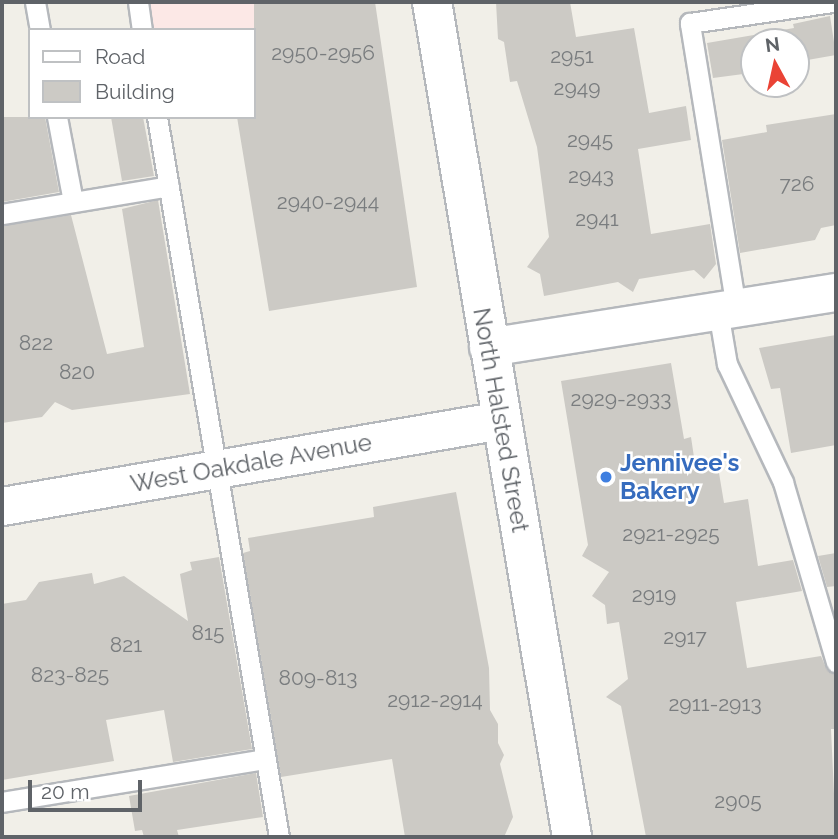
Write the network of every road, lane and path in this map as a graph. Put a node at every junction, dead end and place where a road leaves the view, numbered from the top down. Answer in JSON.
{"nodes":[{"id":1,"x":35,"y":2,"type":"edge"},
{"id":2,"x":138,"y":2,"type":"edge"},
{"id":3,"x":432,"y":2,"type":"edge"},
{"id":4,"x":833,"y":2,"type":"edge"},
{"id":5,"x":40,"y":28,"type":"edge"},
{"id":6,"x":142,"y":28,"type":"edge"},
{"id":7,"x":57,"y":119,"type":"edge"},
{"id":8,"x":157,"y":119,"type":"edge"},
{"id":9,"x":169,"y":186,"type":"junction"},
{"id":10,"x":73,"y":202,"type":"junction"},
{"id":11,"x":2,"y":214,"type":"edge"},
{"id":12,"x":836,"y":292,"type":"edge"},
{"id":13,"x":727,"y":309,"type":"junction"},
{"id":14,"x":488,"y":347,"type":"junction"},
{"id":15,"x":501,"y":420,"type":"junction"},
{"id":16,"x":217,"y":469,"type":"junction"},
{"id":17,"x":2,"y":506,"type":"edge"},
{"id":18,"x":836,"y":662,"type":"edge"},
{"id":19,"x":265,"y":759,"type":"junction"},
{"id":20,"x":2,"y":802,"type":"edge"},
{"id":21,"x":279,"y":837,"type":"edge"},
{"id":22,"x":572,"y":837,"type":"edge"}],
"edges":[{"from":1,"to":5,"type":"lane"},
{"from":2,"to":6,"type":"lane"},
{"from":3,"to":14,"type":"main road","name":"North Halsted Street"},
{"from":4,"to":13,"type":"lane"},
{"from":7,"to":10,"type":"lane"},
{"from":8,"to":9,"type":"lane"},
{"from":9,"to":10,"type":"lane"},
{"from":9,"to":16,"type":"lane"},
{"from":10,"to":11,"type":"lane"},
{"from":12,"to":13,"type":"street"},
{"from":13,"to":14,"type":"street"},
{"from":13,"to":18,"type":"lane"},
{"from":14,"to":15,"type":"main road","name":"North Halsted Street"},
{"from":15,"to":16,"type":"street","name":"West Oakdale Avenue"},
{"from":15,"to":22,"type":"main road","name":"North Halsted Street"},
{"from":16,"to":17,"type":"street","name":"West Oakdale Avenue"},
{"from":16,"to":19,"type":"lane"},
{"from":19,"to":20,"type":"lane"},
{"from":19,"to":21,"type":"lane"}]}
